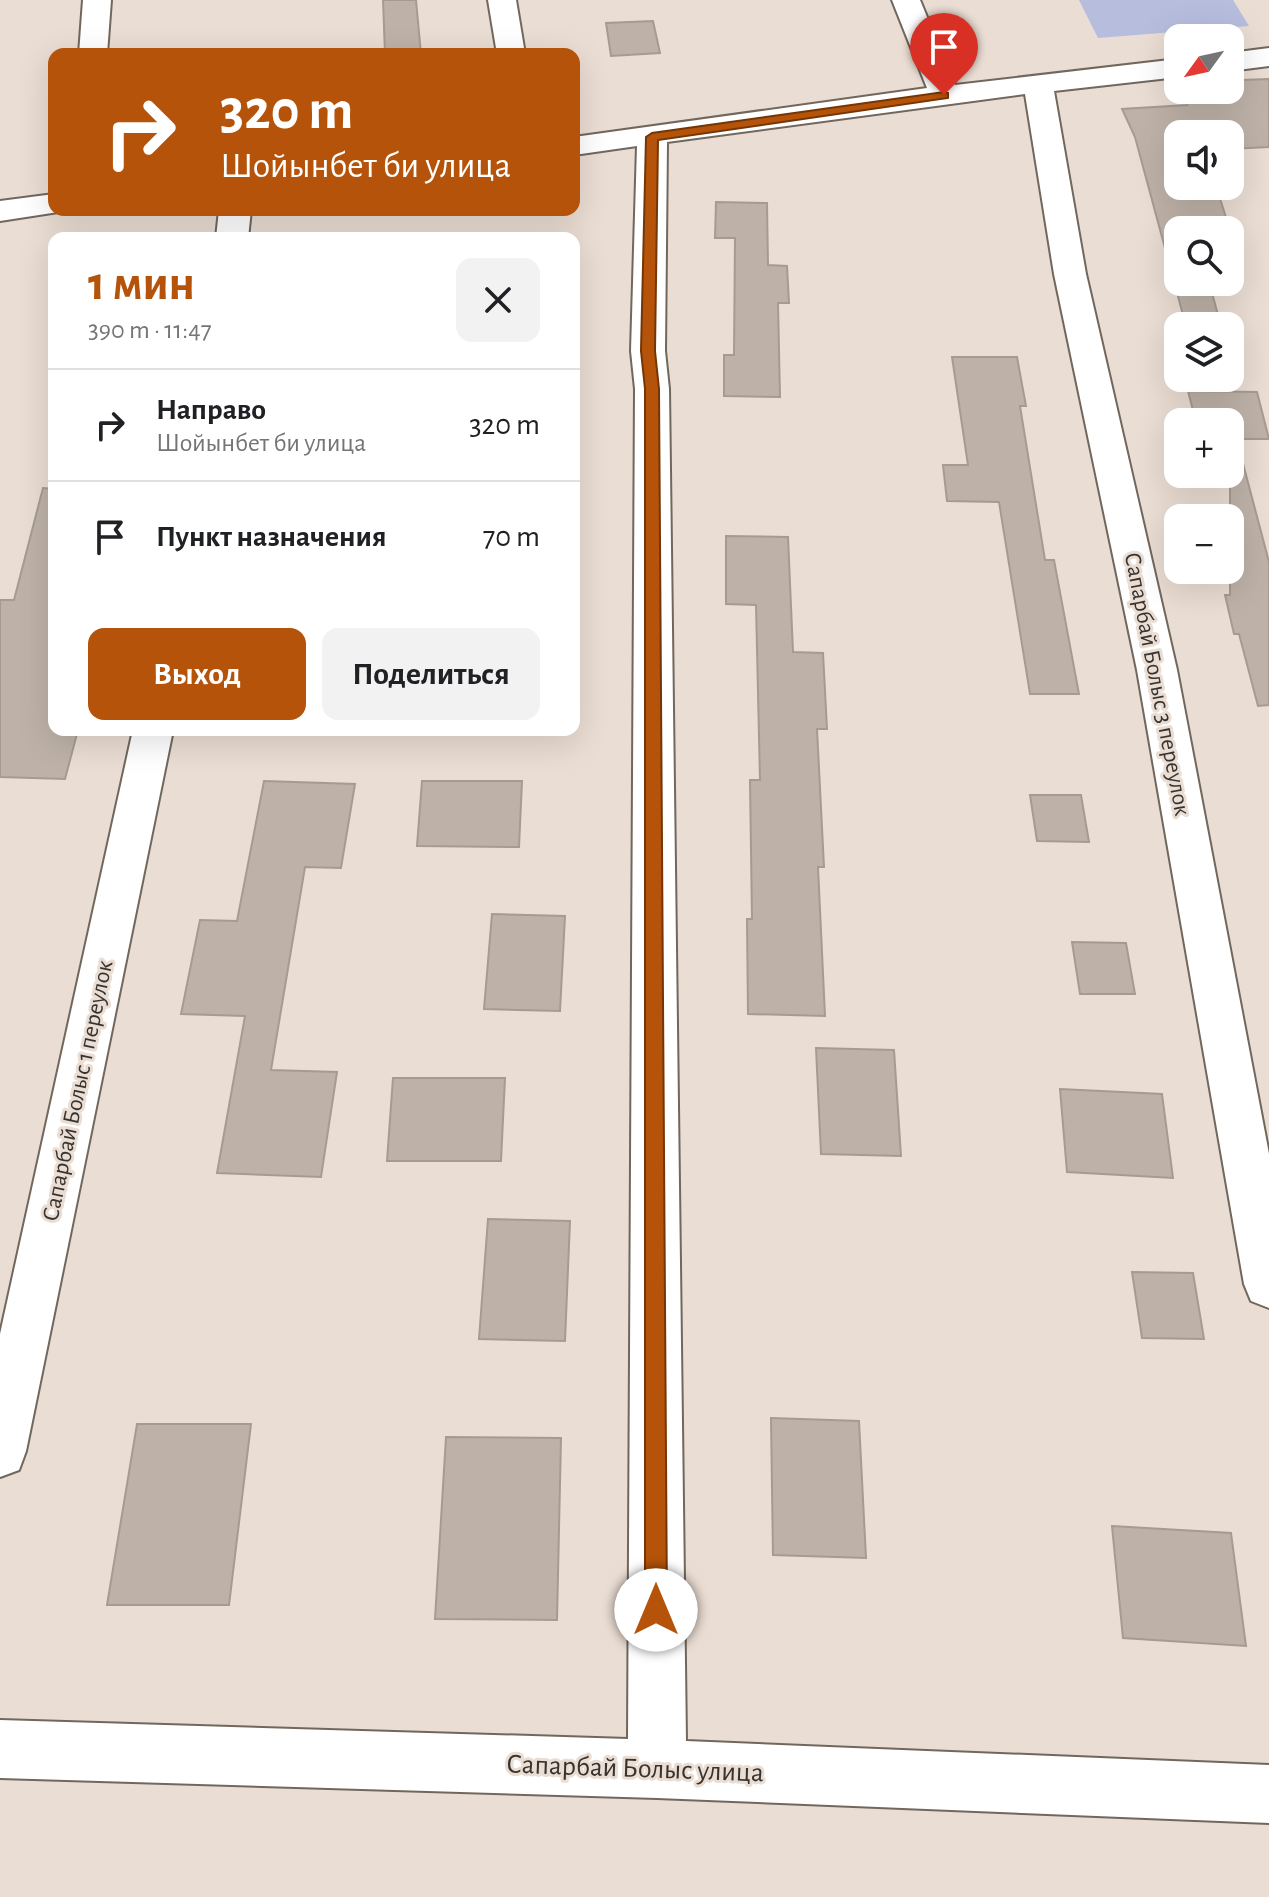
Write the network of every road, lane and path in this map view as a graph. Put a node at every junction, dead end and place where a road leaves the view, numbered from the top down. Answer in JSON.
{"nodes":[{"id":1,"x":97,"y":0,"type":"edge"},
{"id":2,"x":502,"y":0,"type":"edge"},
{"id":3,"x":906,"y":0,"type":"edge"},
{"id":4,"x":93,"y":48,"type":"edge"},
{"id":5,"x":510,"y":48,"type":"edge"},
{"id":6,"x":1269,"y":57,"type":"edge"},
{"id":7,"x":1244,"y":60,"type":"edge"},
{"id":8,"x":1164,"y":70,"type":"edge"},
{"id":9,"x":1038,"y":84,"type":"junction"},
{"id":10,"x":944,"y":95,"type":"junction"},
{"id":11,"x":652,"y":137,"type":"junction"},
{"id":12,"x":580,"y":145,"type":"edge"},
{"id":13,"x":48,"y":205,"type":"edge"},
{"id":14,"x":0,"y":211,"type":"edge"},
{"id":15,"x":152,"y":736,"type":"edge"},
{"id":16,"x":1269,"y":1284,"type":"edge"},
{"id":17,"x":0,"y":1451,"type":"edge"},
{"id":18,"x":0,"y":1749,"type":"edge"},
{"id":19,"x":657,"y":1769,"type":"junction"},
{"id":20,"x":1269,"y":1794,"type":"edge"}],
"edges":[{"from":1,"to":4,"type":"street"},
{"from":2,"to":5,"type":"street"},
{"from":3,"to":10,"type":"street"},
{"from":6,"to":7,"type":"street"},
{"from":8,"to":9,"type":"street"},
{"from":9,"to":10,"type":"street"},
{"from":9,"to":16,"type":"street","name":"Сапарбай Болыс 3 переулок"},
{"from":10,"to":11,"type":"street"},
{"from":11,"to":12,"type":"street"},
{"from":11,"to":19,"type":"street"},
{"from":13,"to":14,"type":"street"},
{"from":15,"to":17,"type":"street","name":"Сапарбай Болыс 1 переулок"},
{"from":18,"to":19,"type":"street","name":"Сапарбай Болыс улица"},
{"from":19,"to":20,"type":"street","name":"Сапарбай Болыс улица"}]}
